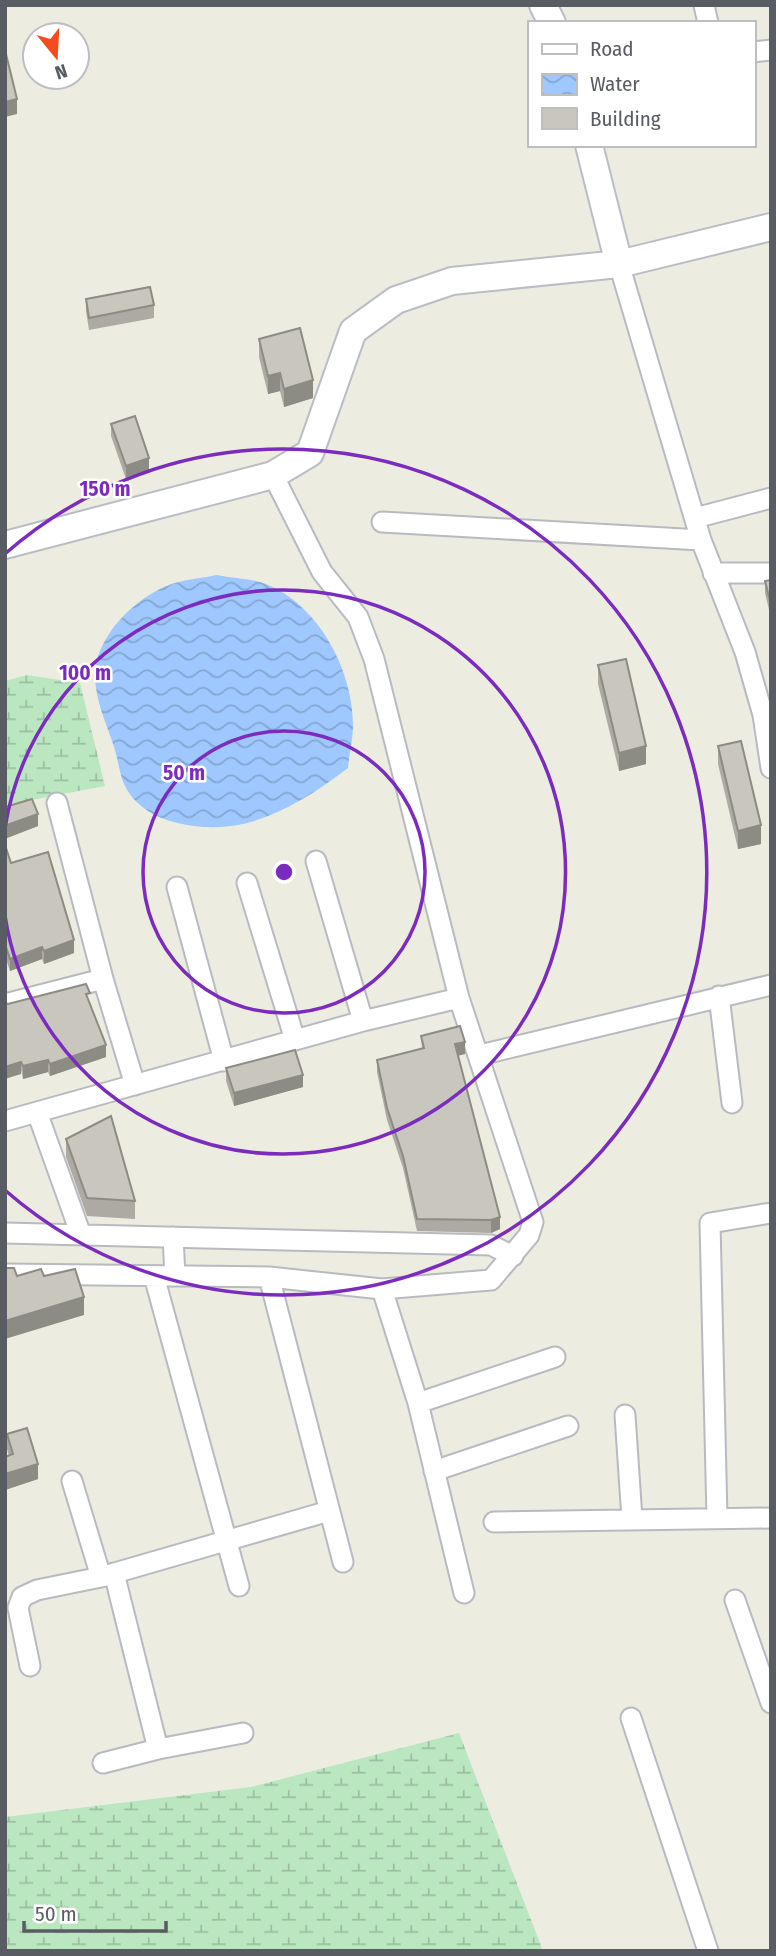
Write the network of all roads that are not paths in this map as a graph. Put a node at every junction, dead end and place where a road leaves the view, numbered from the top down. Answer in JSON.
{"nodes":[{"id":1,"x":542,"y":5,"type":"edge"},
{"id":2,"x":551,"y":21,"type":"edge"},
{"id":3,"x":590,"y":147,"type":"edge"},
{"id":4,"x":771,"y":227,"type":"edge"},
{"id":5,"x":619,"y":264,"type":"junction"},
{"id":6,"x":273,"y":475,"type":"junction"},
{"id":7,"x":771,"y":498,"type":"edge"},
{"id":8,"x":695,"y":518,"type":"junction"},
{"id":9,"x":382,"y":522,"type":"dead end"},
{"id":10,"x":701,"y":540,"type":"junction"},
{"id":11,"x":5,"y":545,"type":"edge"},
{"id":12,"x":713,"y":573,"type":"junction"},
{"id":13,"x":771,"y":573,"type":"edge"},
{"id":14,"x":771,"y":768,"type":"edge"},
{"id":15,"x":57,"y":803,"type":"dead end"},
{"id":16,"x":316,"y":861,"type":"dead end"},
{"id":17,"x":247,"y":883,"type":"dead end"},
{"id":18,"x":177,"y":887,"type":"dead end"},
{"id":19,"x":103,"y":979,"type":"junction"},
{"id":20,"x":771,"y":985,"type":"edge"},
{"id":21,"x":719,"y":996,"type":"junction"},
{"id":22,"x":459,"y":998,"type":"junction"},
{"id":23,"x":5,"y":1004,"type":"edge"},
{"id":24,"x":363,"y":1021,"type":"junction"},
{"id":25,"x":295,"y":1041,"type":"junction"},
{"id":26,"x":480,"y":1055,"type":"junction"},
{"id":27,"x":224,"y":1061,"type":"junction"},
{"id":28,"x":135,"y":1085,"type":"junction"},
{"id":29,"x":733,"y":1103,"type":"dead end"},
{"id":30,"x":37,"y":1112,"type":"junction"},
{"id":31,"x":5,"y":1121,"type":"edge"},
{"id":32,"x":771,"y":1213,"type":"edge"},
{"id":33,"x":5,"y":1233,"type":"edge"},
{"id":34,"x":81,"y":1235,"type":"junction"},
{"id":35,"x":173,"y":1237,"type":"junction"},
{"id":36,"x":513,"y":1256,"type":"junction"},
{"id":37,"x":5,"y":1274,"type":"edge"},
{"id":38,"x":154,"y":1276,"type":"junction"},
{"id":39,"x":175,"y":1276,"type":"junction"},
{"id":40,"x":269,"y":1277,"type":"junction"},
{"id":41,"x":382,"y":1289,"type":"junction"},
{"id":42,"x":555,"y":1357,"type":"dead end"},
{"id":43,"x":418,"y":1403,"type":"junction"},
{"id":44,"x":625,"y":1415,"type":"dead end"},
{"id":45,"x":568,"y":1426,"type":"dead end"},
{"id":46,"x":434,"y":1471,"type":"junction"},
{"id":47,"x":72,"y":1481,"type":"dead end"},
{"id":48,"x":329,"y":1511,"type":"junction"},
{"id":49,"x":717,"y":1518,"type":"junction"},
{"id":50,"x":771,"y":1518,"type":"edge"},
{"id":51,"x":632,"y":1520,"type":"junction"},
{"id":52,"x":494,"y":1522,"type":"dead end"},
{"id":53,"x":227,"y":1542,"type":"junction"},
{"id":54,"x":343,"y":1562,"type":"dead end"},
{"id":55,"x":108,"y":1575,"type":"junction"},
{"id":56,"x":239,"y":1586,"type":"dead end"},
{"id":57,"x":464,"y":1593,"type":"dead end"},
{"id":58,"x":735,"y":1600,"type":"dead end"},
{"id":59,"x":30,"y":1666,"type":"dead end"},
{"id":60,"x":771,"y":1703,"type":"edge"},
{"id":61,"x":631,"y":1718,"type":"dead end"},
{"id":62,"x":243,"y":1733,"type":"dead end"},
{"id":63,"x":158,"y":1749,"type":"junction"},
{"id":64,"x":103,"y":1763,"type":"dead end"},
{"id":65,"x":708,"y":1951,"type":"edge"}],
"edges":[{"from":1,"to":2,"type":"street"},
{"from":3,"to":5,"type":"street"},
{"from":4,"to":5,"type":"street"},
{"from":5,"to":6,"type":"street"},
{"from":5,"to":8,"type":"street"},
{"from":6,"to":11,"type":"street"},
{"from":6,"to":22,"type":"street"},
{"from":7,"to":8,"type":"street"},
{"from":8,"to":10,"type":"street"},
{"from":9,"to":10,"type":"street"},
{"from":10,"to":12,"type":"street"},
{"from":12,"to":13,"type":"street"},
{"from":12,"to":14,"type":"street"},
{"from":15,"to":19,"type":"street"},
{"from":16,"to":24,"type":"street"},
{"from":17,"to":25,"type":"street"},
{"from":18,"to":27,"type":"street"},
{"from":19,"to":23,"type":"street"},
{"from":19,"to":28,"type":"street"},
{"from":20,"to":21,"type":"street"},
{"from":21,"to":26,"type":"street"},
{"from":21,"to":29,"type":"street"},
{"from":22,"to":24,"type":"street"},
{"from":22,"to":26,"type":"street"},
{"from":24,"to":25,"type":"street"},
{"from":25,"to":27,"type":"street"},
{"from":26,"to":36,"type":"street"},
{"from":27,"to":28,"type":"street"},
{"from":28,"to":30,"type":"street"},
{"from":30,"to":31,"type":"street"},
{"from":30,"to":34,"type":"street"},
{"from":32,"to":49,"type":"street"},
{"from":33,"to":34,"type":"street"},
{"from":34,"to":35,"type":"street"},
{"from":35,"to":36,"type":"street"},
{"from":35,"to":39,"type":"street"},
{"from":36,"to":41,"type":"street"},
{"from":37,"to":38,"type":"street"},
{"from":38,"to":39,"type":"street"},
{"from":38,"to":53,"type":"street"},
{"from":39,"to":40,"type":"street"},
{"from":40,"to":41,"type":"street"},
{"from":40,"to":48,"type":"street"},
{"from":41,"to":43,"type":"street"},
{"from":42,"to":43,"type":"street"},
{"from":43,"to":46,"type":"street"},
{"from":44,"to":51,"type":"street"},
{"from":45,"to":46,"type":"street"},
{"from":46,"to":57,"type":"street"},
{"from":47,"to":55,"type":"street"},
{"from":48,"to":53,"type":"street"},
{"from":48,"to":54,"type":"street"},
{"from":49,"to":50,"type":"street"},
{"from":49,"to":51,"type":"street"},
{"from":51,"to":52,"type":"street"},
{"from":53,"to":55,"type":"street"},
{"from":53,"to":56,"type":"street"},
{"from":55,"to":59,"type":"street"},
{"from":55,"to":63,"type":"street"},
{"from":58,"to":60,"type":"street"},
{"from":61,"to":65,"type":"street"},
{"from":62,"to":63,"type":"street"},
{"from":63,"to":64,"type":"street"}]}
